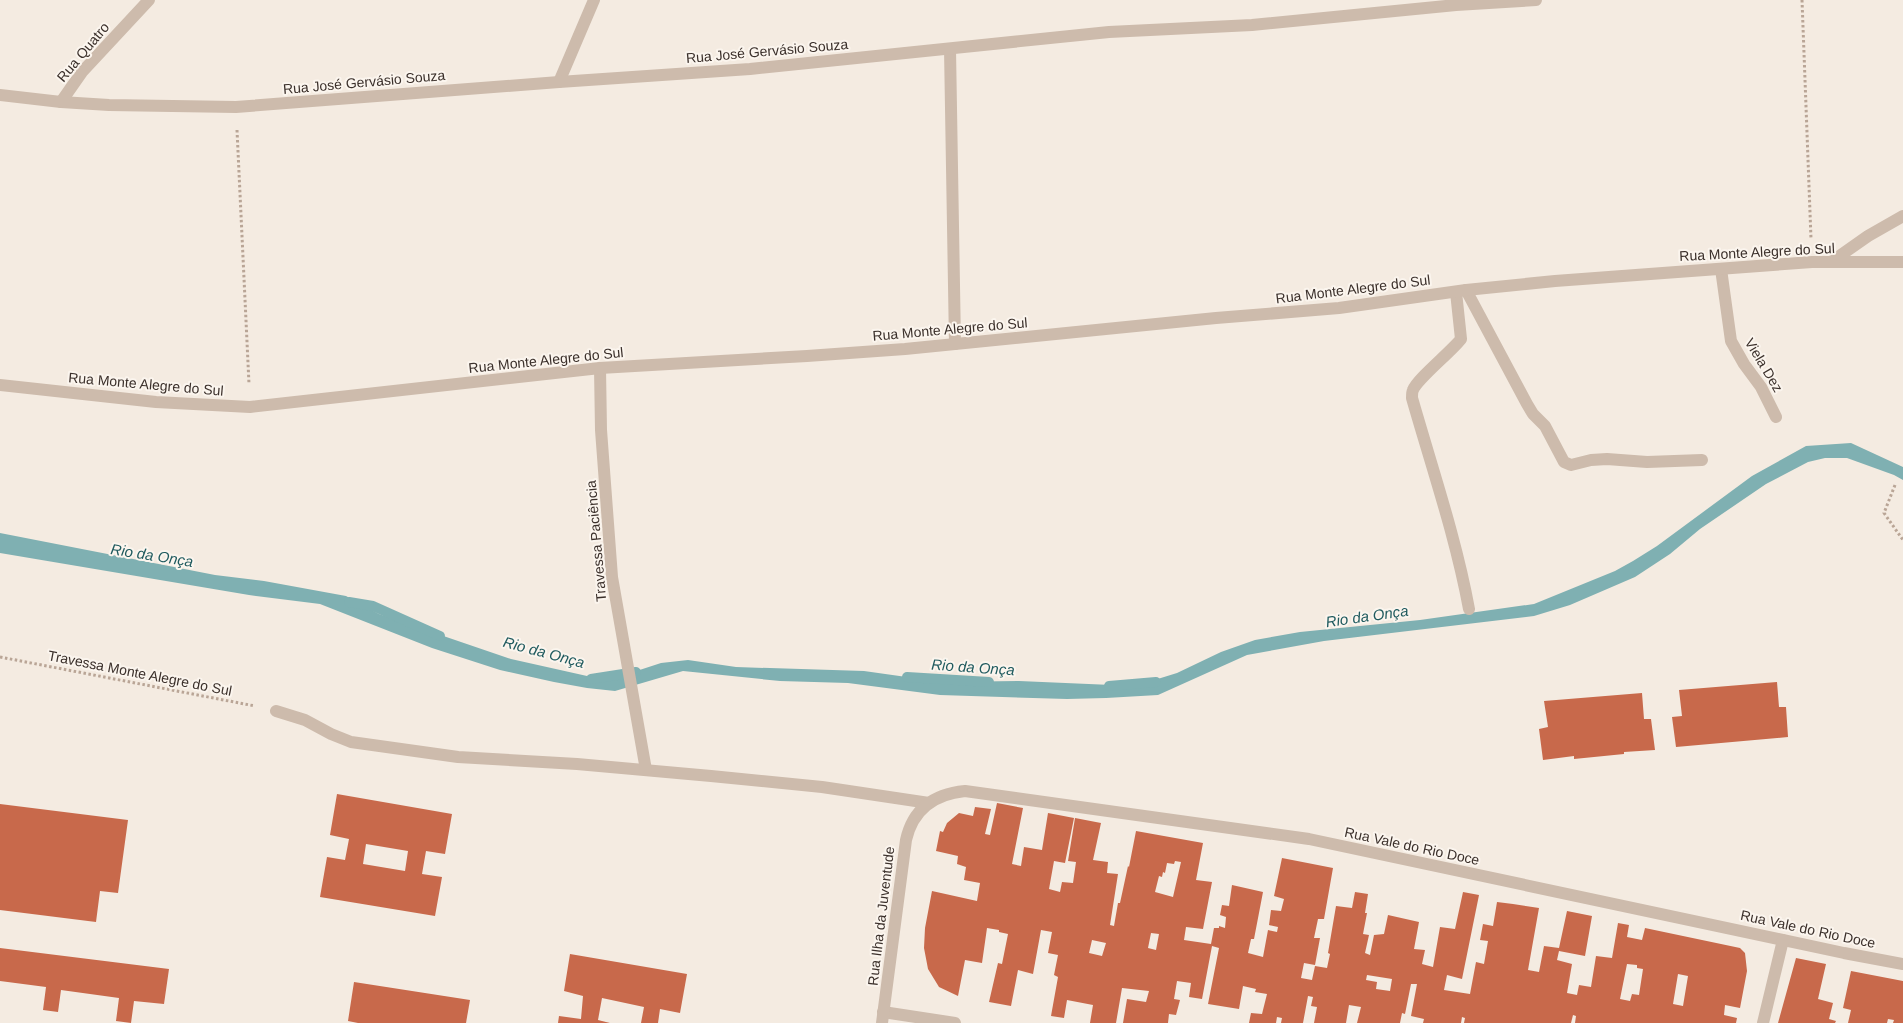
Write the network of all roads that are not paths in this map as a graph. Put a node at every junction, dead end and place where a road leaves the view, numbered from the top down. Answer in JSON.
{"nodes":[{"id":1,"x":148,"y":0,"type":"edge"},
{"id":2,"x":594,"y":0,"type":"edge"},
{"id":3,"x":1536,"y":0,"type":"edge"},
{"id":4,"x":1458,"y":3,"type":"edge"},
{"id":5,"x":950,"y":49,"type":"junction"},
{"id":6,"x":558,"y":82,"type":"junction"},
{"id":7,"x":0,"y":95,"type":"edge"},
{"id":8,"x":61,"y":102,"type":"junction"},
{"id":9,"x":1903,"y":216,"type":"edge"},
{"id":10,"x":1831,"y":262,"type":"junction"},
{"id":11,"x":1903,"y":262,"type":"edge"},
{"id":12,"x":1721,"y":269,"type":"junction"},
{"id":13,"x":1461,"y":291,"type":"junction"},
{"id":14,"x":954,"y":344,"type":"junction"},
{"id":15,"x":600,"y":368,"type":"junction"},
{"id":16,"x":0,"y":385,"type":"edge"},
{"id":17,"x":1776,"y":417,"type":"dead end"},
{"id":18,"x":1702,"y":460,"type":"dead end"},
{"id":19,"x":1469,"y":610,"type":"dead end"},
{"id":20,"x":276,"y":710,"type":"road end"},
{"id":21,"x":646,"y":770,"type":"junction"},
{"id":22,"x":928,"y":803,"type":"junction"},
{"id":23,"x":917,"y":815,"type":"joint"},
{"id":24,"x":1783,"y":940,"type":"junction"},
{"id":25,"x":1903,"y":964,"type":"edge"},
{"id":26,"x":883,"y":1017,"type":"edge"},
{"id":27,"x":955,"y":1023,"type":"edge"},
{"id":28,"x":1763,"y":1023,"type":"edge"}],
"edges":[{"from":1,"to":8,"type":"street","name":"Rua Quatro"},
{"from":2,"to":6,"type":"street"},
{"from":3,"to":4,"type":"street","name":"Rua José Gervásio Souza"},
{"from":4,"to":5,"type":"street","name":"Rua José Gervásio Souza"},
{"from":5,"to":6,"type":"street","name":"Rua José Gervásio Souza"},
{"from":5,"to":14,"type":"street"},
{"from":6,"to":8,"type":"street","name":"Rua José Gervásio Souza"},
{"from":7,"to":8,"type":"street","name":"Rua José Gervásio Souza"},
{"from":9,"to":10,"type":"street"},
{"from":10,"to":11,"type":"street","name":"Rua Monte Alegre do Sul"},
{"from":10,"to":12,"type":"street","name":"Rua Monte Alegre do Sul"},
{"from":12,"to":13,"type":"street","name":"Rua Monte Alegre do Sul"},
{"from":12,"to":17,"type":"street","name":"Viela Dez"},
{"from":13,"to":14,"type":"street","name":"Rua Monte Alegre do Sul"},
{"from":13,"to":18,"type":"street"},
{"from":13,"to":19,"type":"street"},
{"from":14,"to":15,"type":"street","name":"Rua Monte Alegre do Sul"},
{"from":15,"to":16,"type":"street","name":"Rua Monte Alegre do Sul"},
{"from":15,"to":21,"type":"street","name":"Travessa Paciência"},
{"from":20,"to":21,"type":"street"},
{"from":21,"to":22,"type":"street"},
{"from":22,"to":23,"type":"street","name":"Rua Vale do Rio Doce"},
{"from":22,"to":24,"type":"street","name":"Rua Vale do Rio Doce"},
{"from":23,"to":26,"type":"street","name":"Rua Ilha da Juventude"},
{"from":24,"to":25,"type":"street","name":"Rua Vale do Rio Doce"},
{"from":24,"to":28,"type":"street"},
{"from":26,"to":27,"type":"street"}]}
